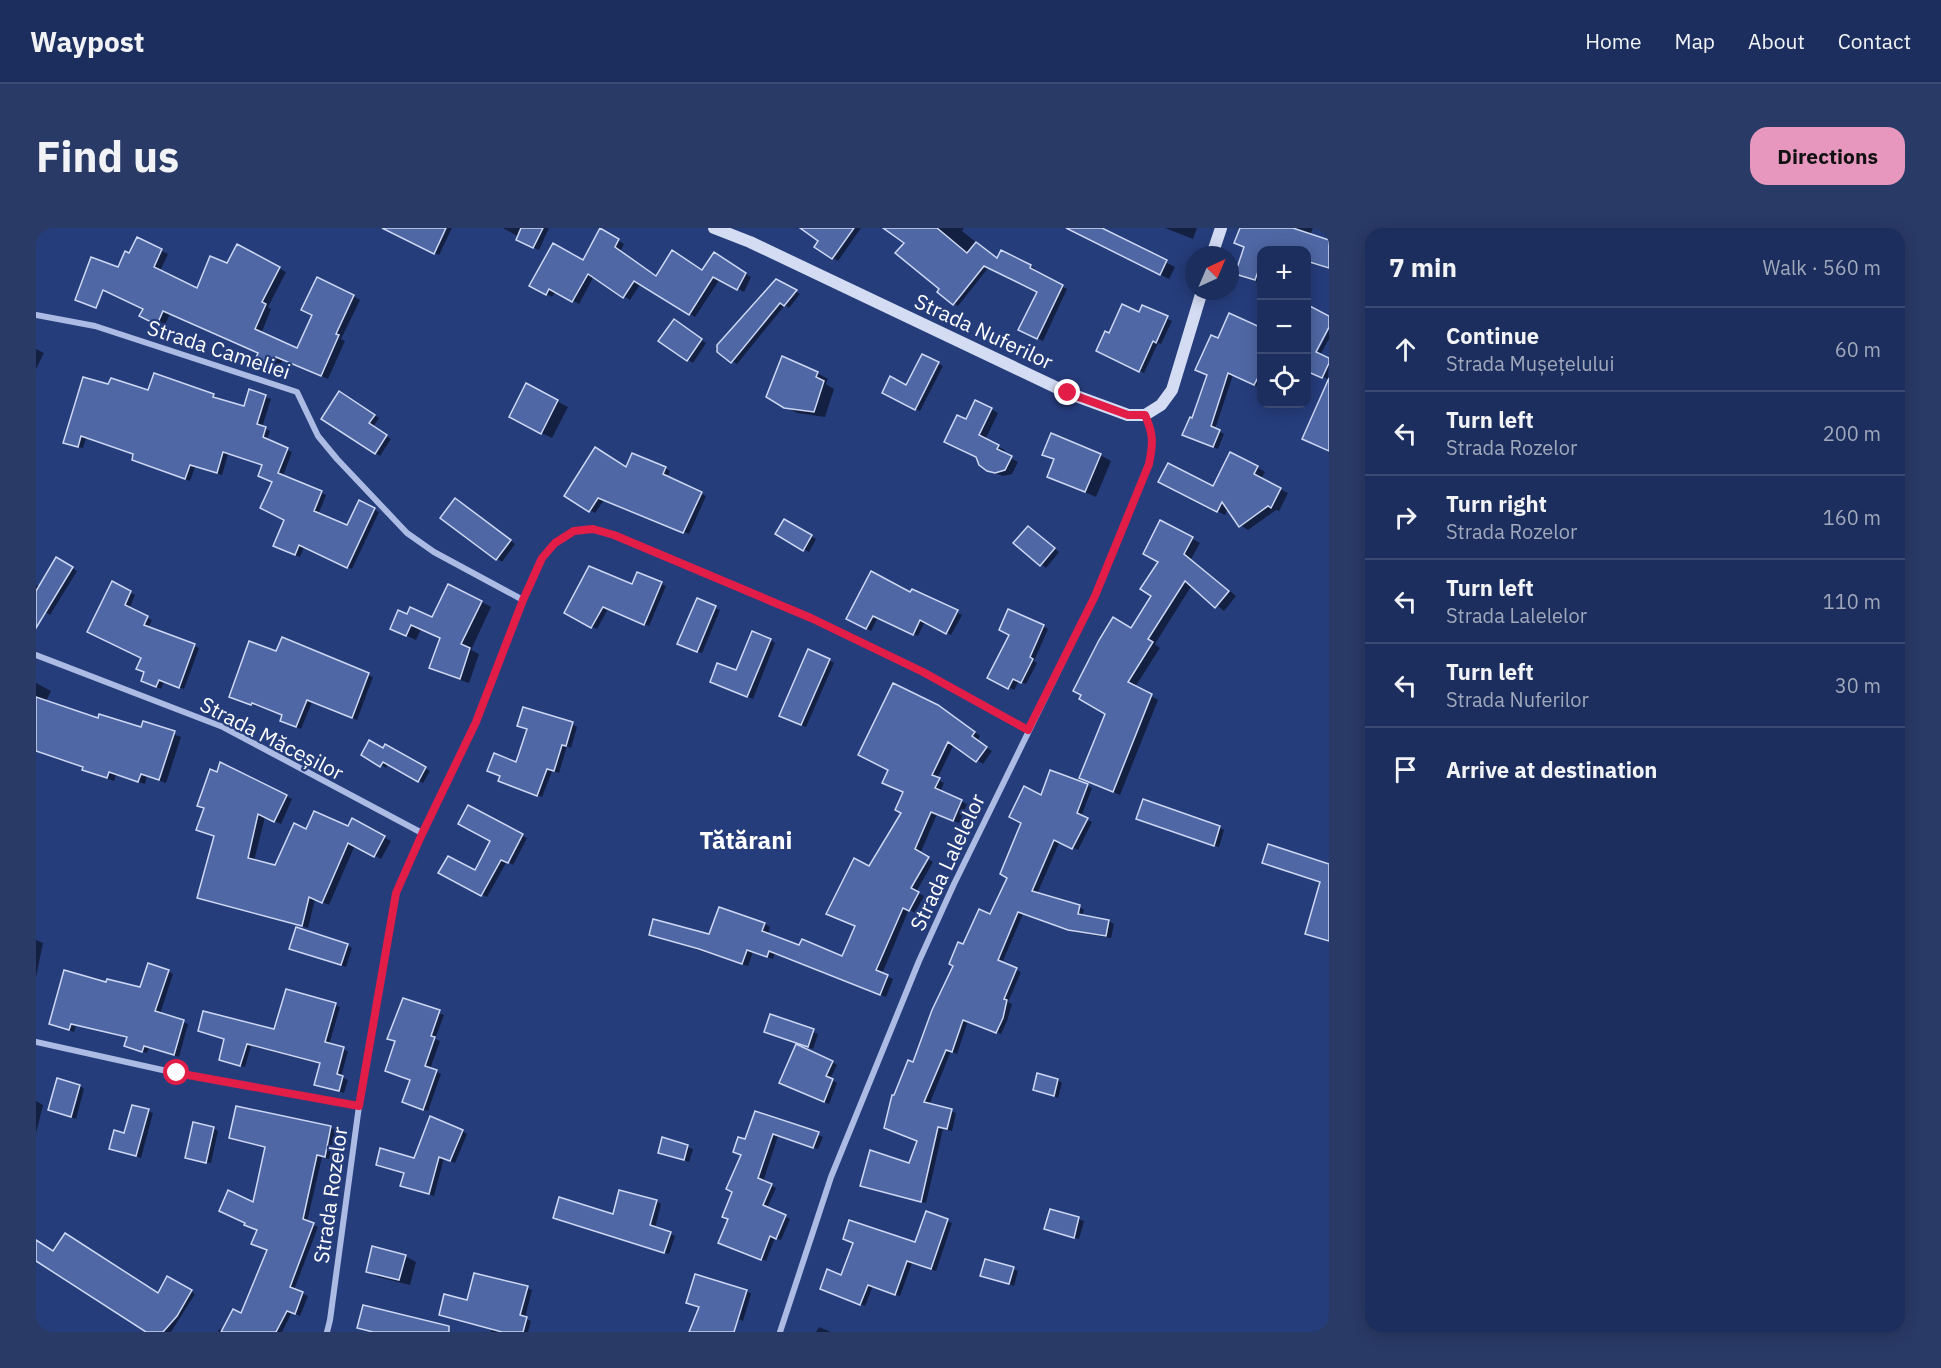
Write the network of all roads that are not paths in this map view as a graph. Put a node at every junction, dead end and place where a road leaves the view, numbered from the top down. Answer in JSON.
{"nodes":[{"id":1,"x":714,"y":228,"type":"edge"},
{"id":2,"x":1221,"y":228,"type":"edge"},
{"id":3,"x":1215,"y":246,"type":"edge"},
{"id":4,"x":1199,"y":300,"type":"edge"},
{"id":5,"x":36,"y":315,"type":"edge"},
{"id":6,"x":1145,"y":415,"type":"junction"},
{"id":7,"x":523,"y":600,"type":"junction"},
{"id":8,"x":36,"y":655,"type":"edge"},
{"id":9,"x":1028,"y":730,"type":"junction"},
{"id":10,"x":422,"y":834,"type":"junction"},
{"id":11,"x":36,"y":1042,"type":"edge"},
{"id":12,"x":359,"y":1106,"type":"junction"},
{"id":13,"x":327,"y":1332,"type":"edge"},
{"id":14,"x":780,"y":1332,"type":"edge"}],
"edges":[{"from":1,"to":6,"type":"main road","name":"Strada Nuferilor"},
{"from":2,"to":3,"type":"main road"},
{"from":4,"to":6,"type":"main road"},
{"from":5,"to":7,"type":"street","name":"Strada Cameliei"},
{"from":6,"to":9,"type":"street","name":"Strada Lalelelor"},
{"from":7,"to":9,"type":"street","name":"Strada Rozelor"},
{"from":7,"to":10,"type":"street","name":"Strada Rozelor"},
{"from":8,"to":10,"type":"street","name":"Strada Măceșilor"},
{"from":9,"to":14,"type":"street","name":"Strada Lalelelor"},
{"from":10,"to":12,"type":"street","name":"Strada Rozelor"},
{"from":11,"to":12,"type":"street"},
{"from":12,"to":13,"type":"street","name":"Strada Rozelor"}]}
